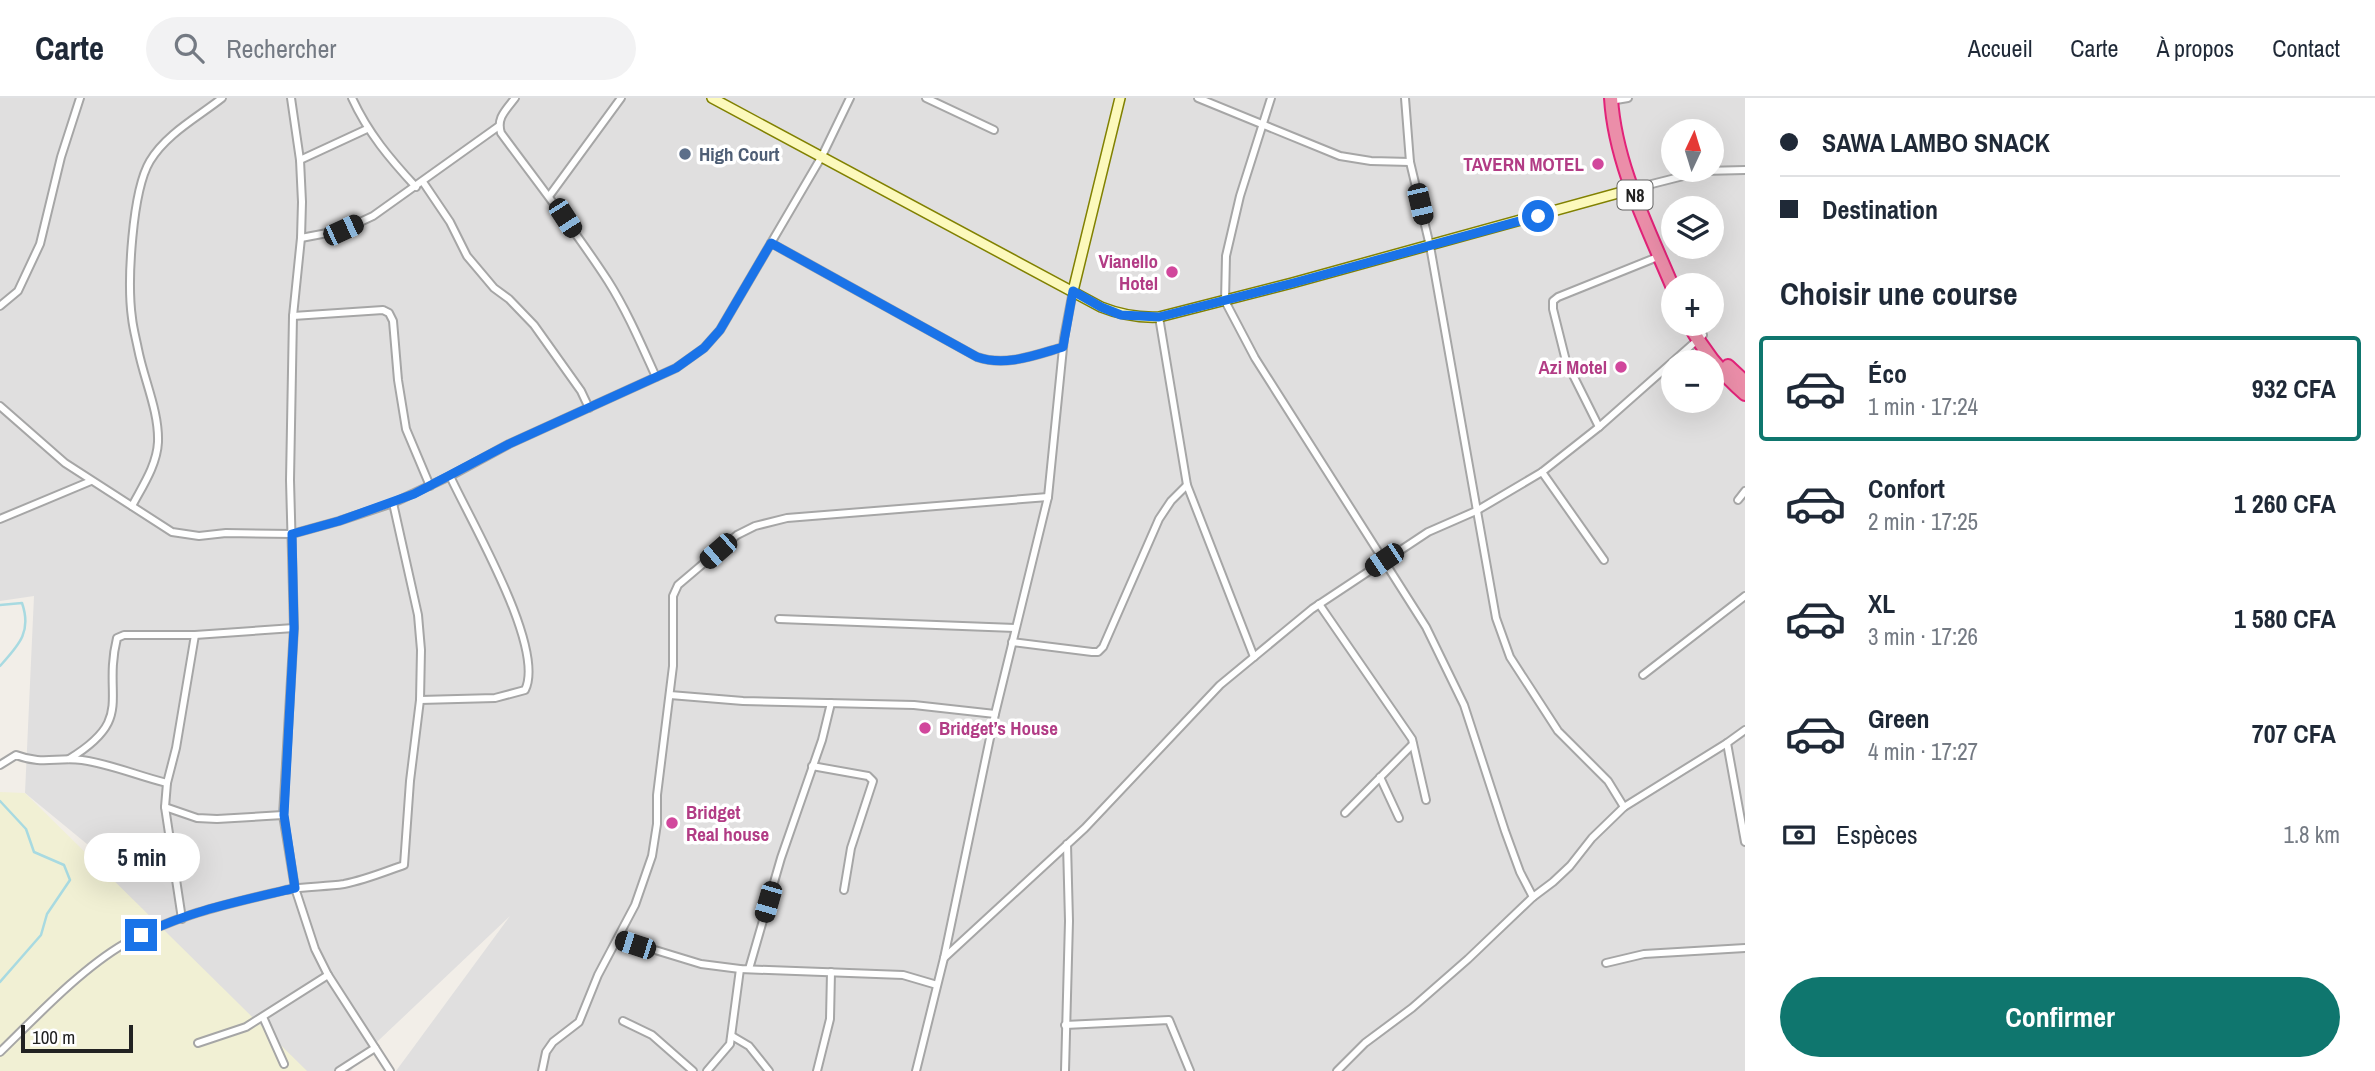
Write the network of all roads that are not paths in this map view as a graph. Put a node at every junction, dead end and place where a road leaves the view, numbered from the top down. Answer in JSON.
{"nodes":[{"id":1,"x":80,"y":98,"type":"edge"},
{"id":2,"x":222,"y":98,"type":"edge"},
{"id":3,"x":291,"y":98,"type":"edge"},
{"id":4,"x":352,"y":98,"type":"edge"},
{"id":5,"x":515,"y":98,"type":"edge"},
{"id":6,"x":621,"y":98,"type":"edge"},
{"id":7,"x":712,"y":98,"type":"edge"},
{"id":8,"x":850,"y":98,"type":"edge"},
{"id":9,"x":926,"y":98,"type":"edge"},
{"id":10,"x":1120,"y":98,"type":"edge"},
{"id":11,"x":1198,"y":98,"type":"edge"},
{"id":12,"x":1271,"y":98,"type":"edge"},
{"id":13,"x":1405,"y":98,"type":"edge"},
{"id":14,"x":1618,"y":98,"type":"edge"},
{"id":15,"x":1262,"y":124,"type":"junction"},
{"id":16,"x":499,"y":125,"type":"junction"},
{"id":17,"x":367,"y":129,"type":"junction"},
{"id":18,"x":994,"y":130,"type":"dead end"},
{"id":19,"x":822,"y":156,"type":"junction"},
{"id":20,"x":300,"y":160,"type":"junction"},
{"id":21,"x":1410,"y":162,"type":"junction"},
{"id":22,"x":1745,"y":170,"type":"edge"},
{"id":23,"x":420,"y":184,"type":"junction"},
{"id":24,"x":1636,"y":188,"type":"junction"},
{"id":25,"x":550,"y":195,"type":"junction"},
{"id":26,"x":301,"y":238,"type":"junction"},
{"id":27,"x":771,"y":243,"type":"junction"},
{"id":28,"x":1430,"y":246,"type":"junction"},
{"id":29,"x":1660,"y":256,"type":"junction"},
{"id":30,"x":1667,"y":273,"type":"edge"},
{"id":31,"x":1674,"y":273,"type":"edge"},
{"id":32,"x":1073,"y":291,"type":"junction"},
{"id":33,"x":1225,"y":300,"type":"junction"},
{"id":34,"x":0,"y":306,"type":"edge"},
{"id":35,"x":293,"y":316,"type":"junction"},
{"id":36,"x":1159,"y":317,"type":"junction"},
{"id":37,"x":1696,"y":336,"type":"edge"},
{"id":38,"x":1701,"y":336,"type":"edge"},
{"id":39,"x":1702,"y":336,"type":"edge"},
{"id":40,"x":1063,"y":347,"type":"junction"},
{"id":41,"x":656,"y":377,"type":"junction"},
{"id":42,"x":1745,"y":382,"type":"edge"},
{"id":43,"x":1745,"y":394,"type":"edge"},
{"id":44,"x":0,"y":406,"type":"edge"},
{"id":45,"x":589,"y":408,"type":"junction"},
{"id":46,"x":1599,"y":427,"type":"junction"},
{"id":47,"x":1542,"y":472,"type":"junction"},
{"id":48,"x":450,"y":476,"type":"junction"},
{"id":49,"x":91,"y":481,"type":"junction"},
{"id":50,"x":1187,"y":485,"type":"junction"},
{"id":51,"x":430,"y":486,"type":"junction"},
{"id":52,"x":1745,"y":491,"type":"edge"},
{"id":53,"x":1048,"y":497,"type":"junction"},
{"id":54,"x":1738,"y":500,"type":"dead end"},
{"id":55,"x":393,"y":503,"type":"junction"},
{"id":56,"x":132,"y":506,"type":"junction"},
{"id":57,"x":1476,"y":511,"type":"junction"},
{"id":58,"x":0,"y":519,"type":"edge"},
{"id":59,"x":292,"y":534,"type":"junction"},
{"id":60,"x":1384,"y":560,"type":"junction"},
{"id":61,"x":1604,"y":560,"type":"dead end"},
{"id":62,"x":1745,"y":596,"type":"edge"},
{"id":63,"x":1319,"y":604,"type":"junction"},
{"id":64,"x":779,"y":619,"type":"dead end"},
{"id":65,"x":294,"y":628,"type":"junction"},
{"id":66,"x":1015,"y":628,"type":"junction"},
{"id":67,"x":195,"y":635,"type":"junction"},
{"id":68,"x":1012,"y":642,"type":"junction"},
{"id":69,"x":1254,"y":657,"type":"junction"},
{"id":70,"x":1643,"y":675,"type":"dead end"},
{"id":71,"x":670,"y":695,"type":"junction"},
{"id":72,"x":420,"y":700,"type":"junction"},
{"id":73,"x":831,"y":703,"type":"junction"},
{"id":74,"x":995,"y":714,"type":"junction"},
{"id":75,"x":1745,"y":730,"type":"edge"},
{"id":76,"x":1727,"y":743,"type":"junction"},
{"id":77,"x":1413,"y":744,"type":"junction"},
{"id":78,"x":69,"y":759,"type":"junction"},
{"id":79,"x":0,"y":765,"type":"edge"},
{"id":80,"x":811,"y":766,"type":"junction"},
{"id":81,"x":1380,"y":777,"type":"junction"},
{"id":82,"x":167,"y":783,"type":"junction"},
{"id":83,"x":1426,"y":800,"type":"dead end"},
{"id":84,"x":165,"y":807,"type":"junction"},
{"id":85,"x":1624,"y":807,"type":"junction"},
{"id":86,"x":1345,"y":813,"type":"dead end"},
{"id":87,"x":284,"y":815,"type":"junction"},
{"id":88,"x":1399,"y":818,"type":"dead end"},
{"id":89,"x":1745,"y":842,"type":"edge"},
{"id":90,"x":1067,"y":844,"type":"junction"},
{"id":91,"x":295,"y":888,"type":"junction"},
{"id":92,"x":844,"y":890,"type":"dead end"},
{"id":93,"x":1533,"y":897,"type":"junction"},
{"id":94,"x":182,"y":919,"type":"junction"},
{"id":95,"x":618,"y":939,"type":"junction"},
{"id":96,"x":1745,"y":948,"type":"edge"},
{"id":97,"x":944,"y":958,"type":"junction"},
{"id":98,"x":1606,"y":963,"type":"dead end"},
{"id":99,"x":740,"y":969,"type":"junction"},
{"id":100,"x":749,"y":969,"type":"junction"},
{"id":101,"x":831,"y":972,"type":"junction"},
{"id":102,"x":328,"y":975,"type":"junction"},
{"id":103,"x":937,"y":985,"type":"junction"},
{"id":104,"x":263,"y":1017,"type":"junction"},
{"id":105,"x":623,"y":1021,"type":"dead end"},
{"id":106,"x":1065,"y":1025,"type":"junction"},
{"id":107,"x":732,"y":1036,"type":"junction"},
{"id":108,"x":198,"y":1043,"type":"dead end"},
{"id":109,"x":375,"y":1048,"type":"junction"},
{"id":110,"x":0,"y":1052,"type":"edge"},
{"id":111,"x":284,"y":1064,"type":"dead end"},
{"id":112,"x":339,"y":1071,"type":"edge"},
{"id":113,"x":390,"y":1071,"type":"edge"},
{"id":114,"x":542,"y":1071,"type":"edge"},
{"id":115,"x":693,"y":1071,"type":"edge"},
{"id":116,"x":707,"y":1071,"type":"edge"},
{"id":117,"x":769,"y":1071,"type":"edge"},
{"id":118,"x":817,"y":1071,"type":"edge"},
{"id":119,"x":916,"y":1071,"type":"edge"},
{"id":120,"x":1065,"y":1071,"type":"edge"},
{"id":121,"x":1190,"y":1071,"type":"edge"},
{"id":122,"x":1337,"y":1071,"type":"edge"}],
"edges":[{"from":1,"to":34,"type":"street"},
{"from":2,"to":56,"type":"street"},
{"from":3,"to":20,"type":"street"},
{"from":4,"to":17,"type":"street"},
{"from":5,"to":16,"type":"street"},
{"from":6,"to":25,"type":"street"},
{"from":7,"to":19,"type":"street"},
{"from":8,"to":19,"type":"street"},
{"from":9,"to":18,"type":"street"},
{"from":10,"to":32,"type":"street"},
{"from":11,"to":15,"type":"street"},
{"from":12,"to":15,"type":"street"},
{"from":13,"to":21,"type":"street"},
{"from":14,"to":24,"type":"highway","number":"N8"},
{"from":15,"to":21,"type":"street"},
{"from":15,"to":33,"type":"street"},
{"from":16,"to":23,"type":"street"},
{"from":16,"to":25,"type":"street"},
{"from":17,"to":20,"type":"street"},
{"from":17,"to":23,"type":"street"},
{"from":19,"to":27,"type":"street"},
{"from":19,"to":32,"type":"street"},
{"from":20,"to":26,"type":"street"},
{"from":21,"to":28,"type":"street"},
{"from":22,"to":24,"type":"street"},
{"from":23,"to":26,"type":"street"},
{"from":23,"to":45,"type":"street"},
{"from":24,"to":28,"type":"street"},
{"from":24,"to":29,"type":"highway","number":"N8"},
{"from":24,"to":31,"type":"highway","number":"N8"},
{"from":25,"to":41,"type":"street"},
{"from":26,"to":35,"type":"street"},
{"from":27,"to":40,"type":"street"},
{"from":27,"to":41,"type":"street"},
{"from":28,"to":33,"type":"street"},
{"from":28,"to":57,"type":"street"},
{"from":29,"to":30,"type":"highway","number":"N8"},
{"from":29,"to":46,"type":"street"},
{"from":32,"to":36,"type":"street"},
{"from":32,"to":40,"type":"street"},
{"from":33,"to":36,"type":"street"},
{"from":33,"to":60,"type":"street"},
{"from":35,"to":51,"type":"street"},
{"from":35,"to":59,"type":"street"},
{"from":36,"to":50,"type":"street"},
{"from":37,"to":46,"type":"street"},
{"from":38,"to":43,"type":"highway"},
{"from":39,"to":42,"type":"highway"},
{"from":40,"to":53,"type":"street"},
{"from":41,"to":45,"type":"street"},
{"from":44,"to":49,"type":"street"},
{"from":45,"to":48,"type":"street"},
{"from":46,"to":47,"type":"street"},
{"from":47,"to":57,"type":"street"},
{"from":47,"to":61,"type":"street"},
{"from":48,"to":51,"type":"street"},
{"from":48,"to":72,"type":"street"},
{"from":49,"to":56,"type":"street"},
{"from":49,"to":58,"type":"street"},
{"from":50,"to":68,"type":"street"},
{"from":50,"to":69,"type":"street"},
{"from":51,"to":55,"type":"street"},
{"from":52,"to":54,"type":"street"},
{"from":53,"to":66,"type":"street"},
{"from":53,"to":71,"type":"street"},
{"from":55,"to":59,"type":"street"},
{"from":55,"to":72,"type":"street"},
{"from":56,"to":59,"type":"street"},
{"from":57,"to":60,"type":"street"},
{"from":57,"to":85,"type":"street"},
{"from":59,"to":65,"type":"street"},
{"from":60,"to":63,"type":"street"},
{"from":60,"to":93,"type":"street"},
{"from":62,"to":70,"type":"street"},
{"from":63,"to":69,"type":"street"},
{"from":63,"to":77,"type":"street"},
{"from":64,"to":66,"type":"street"},
{"from":65,"to":67,"type":"street"},
{"from":65,"to":87,"type":"street"},
{"from":66,"to":68,"type":"street"},
{"from":67,"to":78,"type":"street"},
{"from":67,"to":82,"type":"street"},
{"from":68,"to":74,"type":"street"},
{"from":69,"to":90,"type":"street"},
{"from":71,"to":73,"type":"street"},
{"from":71,"to":95,"type":"street"},
{"from":72,"to":91,"type":"street"},
{"from":73,"to":74,"type":"street"},
{"from":73,"to":80,"type":"street"},
{"from":74,"to":97,"type":"street"},
{"from":75,"to":76,"type":"street"},
{"from":76,"to":85,"type":"street"},
{"from":76,"to":89,"type":"street"},
{"from":77,"to":81,"type":"street"},
{"from":77,"to":83,"type":"street"},
{"from":78,"to":79,"type":"street"},
{"from":78,"to":82,"type":"street"},
{"from":80,"to":92,"type":"street"},
{"from":80,"to":100,"type":"street"},
{"from":81,"to":86,"type":"street"},
{"from":81,"to":88,"type":"street"},
{"from":82,"to":84,"type":"street"},
{"from":84,"to":87,"type":"street"},
{"from":84,"to":94,"type":"street"},
{"from":85,"to":93,"type":"street"},
{"from":87,"to":91,"type":"street"},
{"from":90,"to":97,"type":"street"},
{"from":90,"to":106,"type":"street"},
{"from":91,"to":94,"type":"street"},
{"from":91,"to":102,"type":"street"},
{"from":93,"to":122,"type":"street"},
{"from":94,"to":110,"type":"street"},
{"from":95,"to":99,"type":"street"},
{"from":95,"to":114,"type":"street"},
{"from":96,"to":98,"type":"street"},
{"from":97,"to":103,"type":"street"},
{"from":99,"to":100,"type":"street"},
{"from":99,"to":107,"type":"street"},
{"from":100,"to":101,"type":"street"},
{"from":101,"to":103,"type":"street"},
{"from":101,"to":118,"type":"street"},
{"from":102,"to":104,"type":"street"},
{"from":102,"to":109,"type":"street"},
{"from":103,"to":119,"type":"street"},
{"from":104,"to":108,"type":"street"},
{"from":104,"to":111,"type":"street"},
{"from":105,"to":115,"type":"street"},
{"from":106,"to":120,"type":"street"},
{"from":106,"to":121,"type":"street"},
{"from":107,"to":116,"type":"street"},
{"from":107,"to":117,"type":"street"},
{"from":109,"to":112,"type":"street"},
{"from":109,"to":113,"type":"street"}]}
